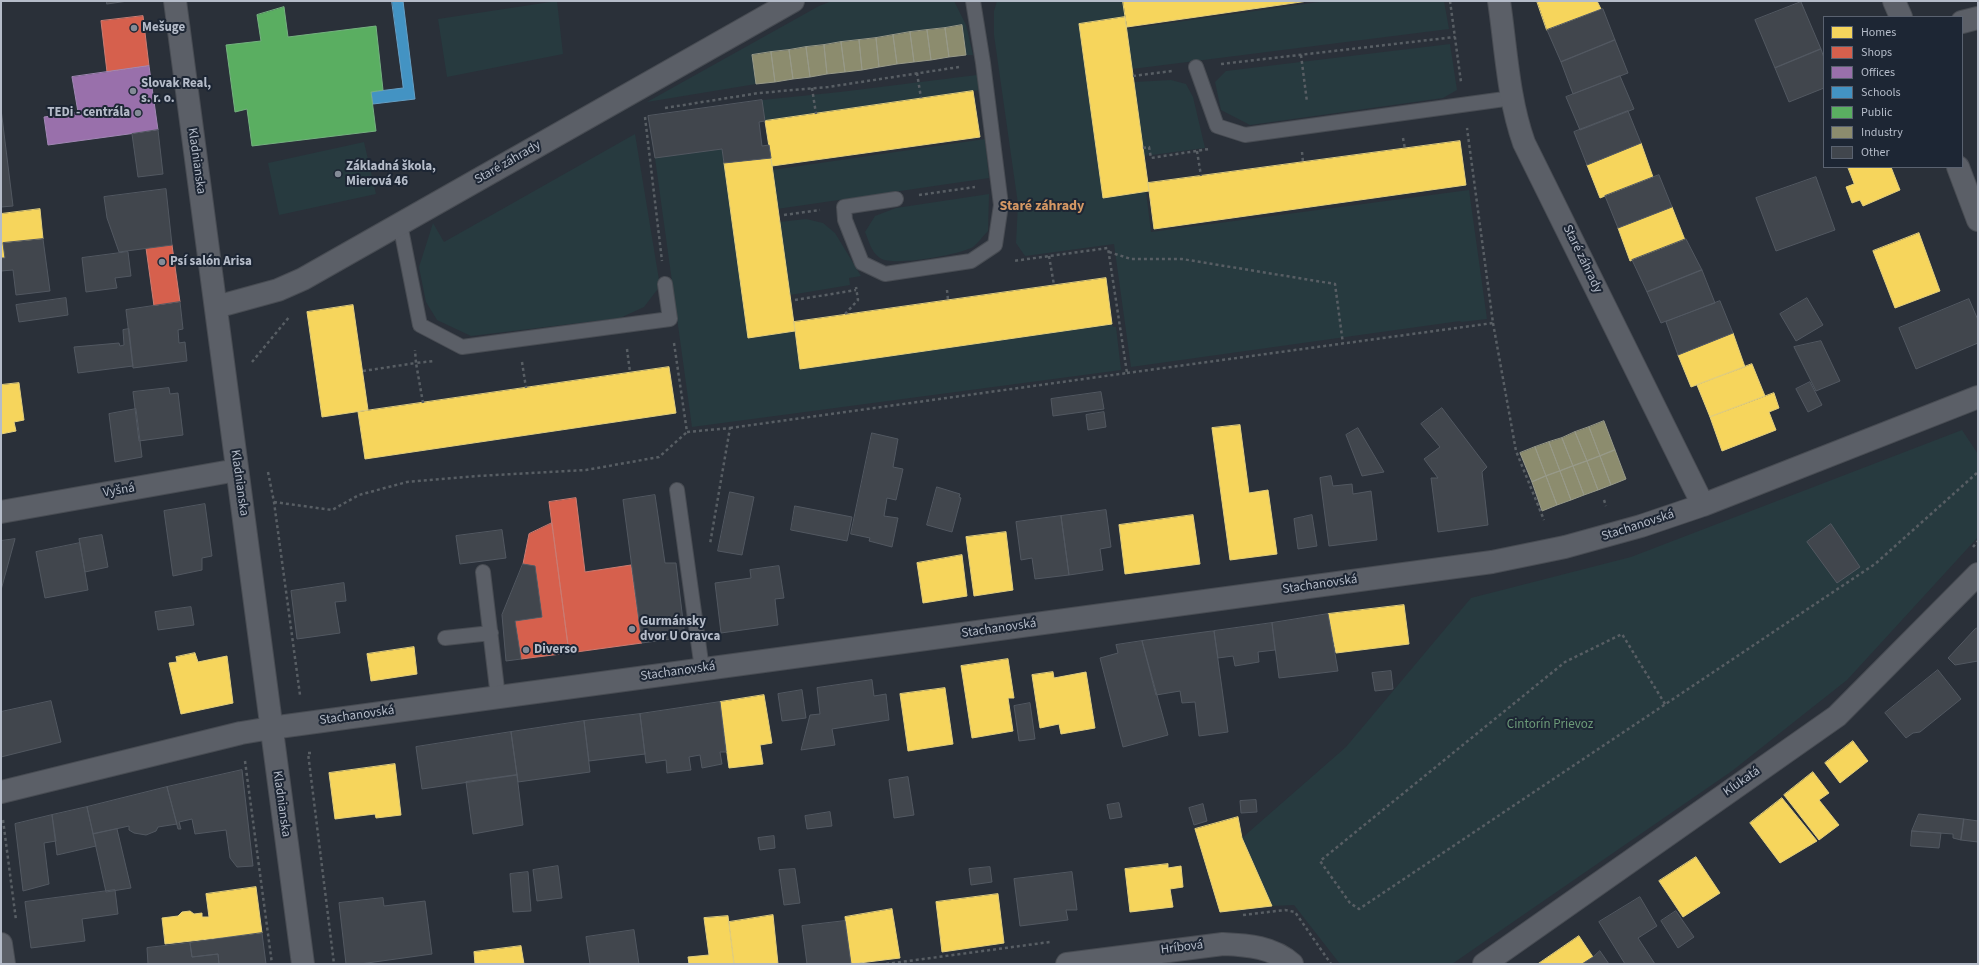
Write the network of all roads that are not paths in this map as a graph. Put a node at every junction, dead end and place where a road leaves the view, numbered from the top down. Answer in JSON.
{"nodes":[{"id":1,"x":175,"y":1,"type":"edge"},
{"id":2,"x":792,"y":1,"type":"edge"},
{"id":3,"x":973,"y":1,"type":"edge"},
{"id":4,"x":1499,"y":1,"type":"edge"},
{"id":5,"x":1894,"y":1,"type":"edge"},
{"id":6,"x":1900,"y":16,"type":"edge"},
{"id":7,"x":1978,"y":18,"type":"edge"},
{"id":8,"x":1963,"y":22,"type":"edge"},
{"id":9,"x":1196,"y":67,"type":"road end"},
{"id":10,"x":1512,"y":98,"type":"junction"},
{"id":11,"x":1958,"y":168,"type":"edge"},
{"id":12,"x":896,"y":199,"type":"road end"},
{"id":13,"x":1978,"y":220,"type":"edge"},
{"id":14,"x":400,"y":224,"type":"junction"},
{"id":15,"x":665,"y":284,"type":"road end"},
{"id":16,"x":216,"y":307,"type":"junction"},
{"id":17,"x":1978,"y":397,"type":"edge"},
{"id":18,"x":237,"y":470,"type":"junction"},
{"id":19,"x":677,"y":490,"type":"dead end"},
{"id":20,"x":1703,"y":505,"type":"junction"},
{"id":21,"x":1,"y":512,"type":"edge"},
{"id":22,"x":483,"y":572,"type":"dead end"},
{"id":23,"x":1978,"y":574,"type":"edge"},
{"id":24,"x":490,"y":633,"type":"junction"},
{"id":25,"x":445,"y":638,"type":"dead end"},
{"id":26,"x":702,"y":669,"type":"junction"},
{"id":27,"x":498,"y":697,"type":"junction"},
{"id":28,"x":271,"y":728,"type":"junction"},
{"id":29,"x":2,"y":803,"type":"edge"},
{"id":30,"x":1,"y":944,"type":"edge"},
{"id":31,"x":4,"y":964,"type":"edge"},
{"id":32,"x":303,"y":964,"type":"edge"},
{"id":33,"x":1067,"y":964,"type":"edge"},
{"id":34,"x":1292,"y":964,"type":"edge"},
{"id":35,"x":1484,"y":964,"type":"edge"}],
"edges":[{"from":1,"to":16,"type":"street","name":"Kladnianska"},
{"from":2,"to":14,"type":"street","name":"Staré záhrady"},
{"from":3,"to":12,"type":"lane"},
{"from":4,"to":10,"type":"street","name":"Staré záhrady"},
{"from":5,"to":6,"type":"street"},
{"from":7,"to":8,"type":"street"},
{"from":9,"to":10,"type":"lane"},
{"from":10,"to":20,"type":"street","name":"Staré záhrady"},
{"from":11,"to":13,"type":"street"},
{"from":14,"to":15,"type":"lane"},
{"from":14,"to":16,"type":"street","name":"Staré záhrady"},
{"from":16,"to":18,"type":"street","name":"Kladnianska"},
{"from":17,"to":20,"type":"street","name":"Stachanovská"},
{"from":18,"to":21,"type":"street","name":"Vyšná"},
{"from":18,"to":28,"type":"street","name":"Kladnianska"},
{"from":19,"to":26,"type":"lane"},
{"from":20,"to":26,"type":"street","name":"Stachanovská"},
{"from":22,"to":24,"type":"lane"},
{"from":23,"to":35,"type":"street","name":"Kľukatá"},
{"from":24,"to":25,"type":"lane"},
{"from":24,"to":27,"type":"lane"},
{"from":26,"to":27,"type":"street","name":"Stachanovská"},
{"from":27,"to":28,"type":"street","name":"Stachanovská"},
{"from":28,"to":29,"type":"street","name":"Stachanovská"},
{"from":28,"to":32,"type":"street","name":"Kladnianska"},
{"from":30,"to":31,"type":"street"},
{"from":33,"to":34,"type":"street","name":"Hríbová"}]}
